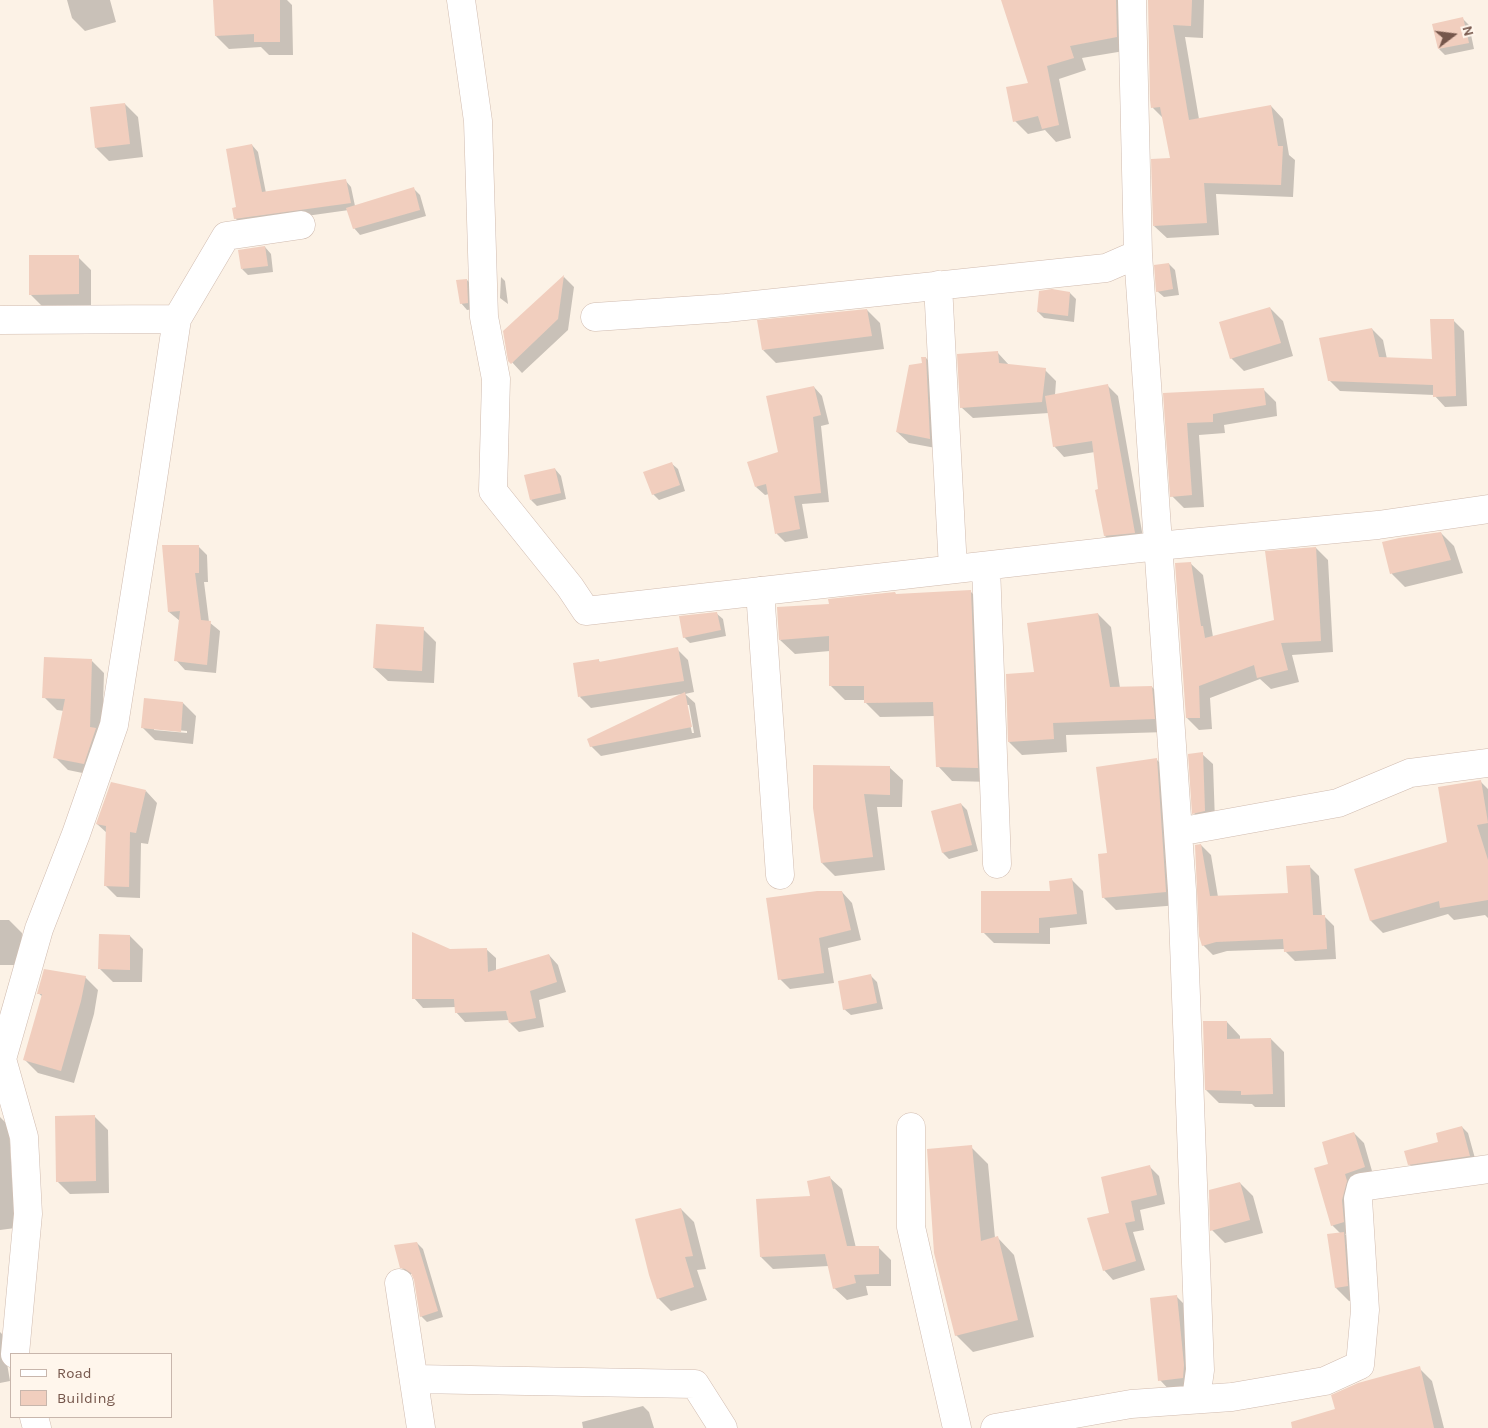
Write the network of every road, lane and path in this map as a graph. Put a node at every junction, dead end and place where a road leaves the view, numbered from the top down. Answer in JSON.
{"nodes":[{"id":1,"x":461,"y":0,"type":"edge"},
{"id":2,"x":1132,"y":0,"type":"edge"},
{"id":3,"x":301,"y":225,"type":"dead end"},
{"id":4,"x":1138,"y":254,"type":"junction"},
{"id":5,"x":938,"y":285,"type":"junction"},
{"id":6,"x":596,"y":317,"type":"dead end"},
{"id":7,"x":177,"y":319,"type":"junction"},
{"id":8,"x":0,"y":320,"type":"edge"},
{"id":9,"x":1488,"y":509,"type":"edge"},
{"id":10,"x":1158,"y":546,"type":"junction"},
{"id":11,"x":986,"y":566,"type":"junction"},
{"id":12,"x":953,"y":569,"type":"junction"},
{"id":13,"x":760,"y":592,"type":"junction"},
{"id":14,"x":1488,"y":763,"type":"edge"},
{"id":15,"x":1178,"y":832,"type":"junction"},
{"id":16,"x":997,"y":864,"type":"dead end"},
{"id":17,"x":780,"y":875,"type":"dead end"},
{"id":18,"x":911,"y":1127,"type":"dead end"},
{"id":19,"x":1488,"y":1169,"type":"edge"},
{"id":20,"x":399,"y":1283,"type":"dead end"},
{"id":21,"x":15,"y":1353,"type":"edge"},
{"id":22,"x":414,"y":1379,"type":"junction"},
{"id":23,"x":1196,"y":1399,"type":"junction"},
{"id":24,"x":421,"y":1428,"type":"edge"},
{"id":25,"x":723,"y":1428,"type":"edge"},
{"id":26,"x":957,"y":1428,"type":"edge"},
{"id":27,"x":995,"y":1428,"type":"edge"}],
"edges":[{"from":1,"to":13,"type":"street"},
{"from":2,"to":4,"type":"street"},
{"from":3,"to":7,"type":"street"},
{"from":4,"to":5,"type":"street"},
{"from":4,"to":10,"type":"street"},
{"from":5,"to":6,"type":"street"},
{"from":5,"to":12,"type":"street"},
{"from":7,"to":8,"type":"street"},
{"from":7,"to":21,"type":"street"},
{"from":9,"to":10,"type":"street"},
{"from":10,"to":11,"type":"street"},
{"from":10,"to":15,"type":"street"},
{"from":11,"to":12,"type":"street"},
{"from":11,"to":16,"type":"street"},
{"from":12,"to":13,"type":"street"},
{"from":13,"to":17,"type":"street"},
{"from":14,"to":15,"type":"street"},
{"from":15,"to":23,"type":"street"},
{"from":18,"to":26,"type":"street"},
{"from":19,"to":23,"type":"street"},
{"from":20,"to":22,"type":"street"},
{"from":22,"to":24,"type":"street"},
{"from":22,"to":25,"type":"street"},
{"from":23,"to":27,"type":"street"}]}
